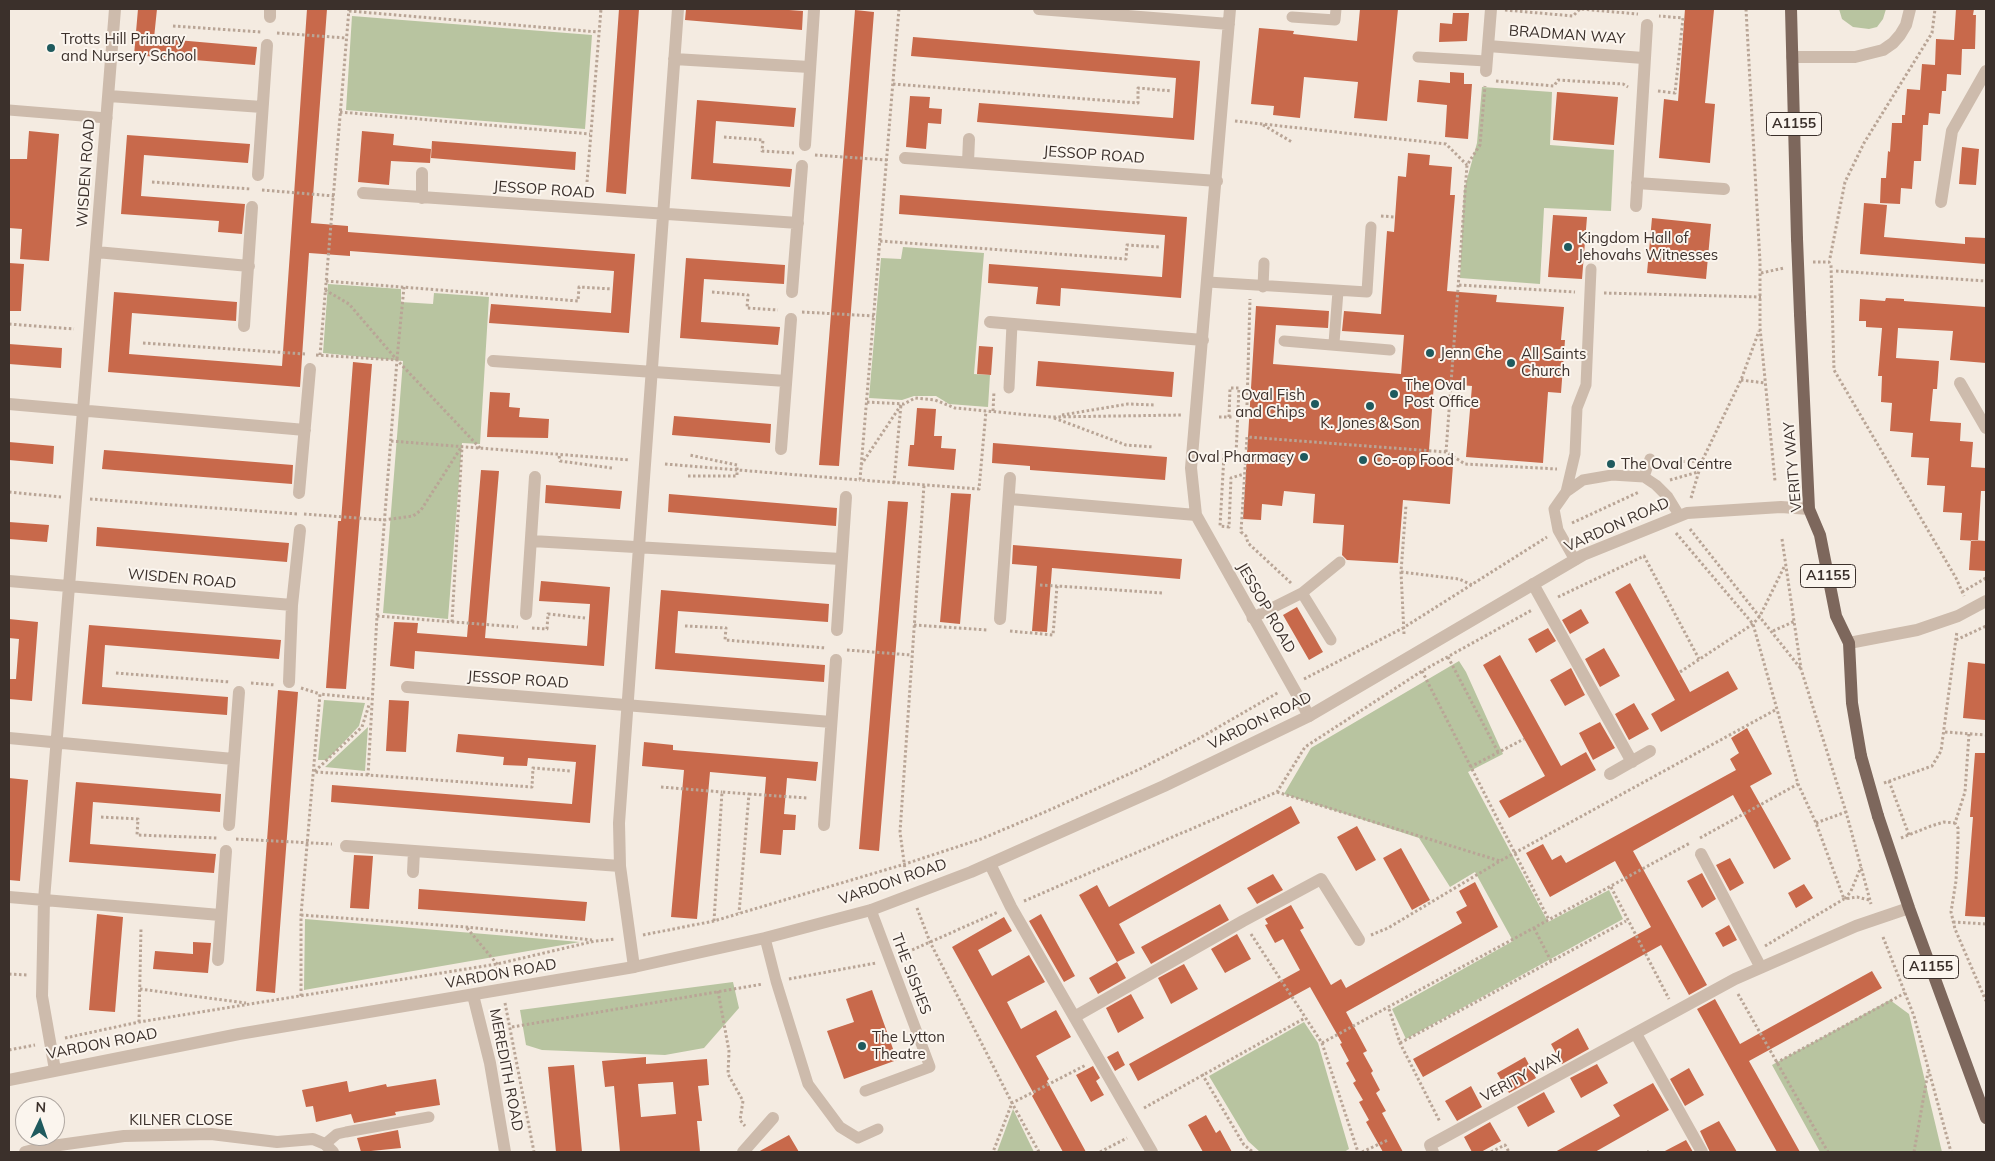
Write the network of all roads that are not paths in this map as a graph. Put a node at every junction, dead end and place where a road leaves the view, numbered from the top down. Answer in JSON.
{"nodes":[{"id":1,"x":115,"y":9,"type":"edge"},
{"id":2,"x":678,"y":9,"type":"edge"},
{"id":3,"x":1038,"y":9,"type":"edge"},
{"id":4,"x":1230,"y":9,"type":"edge"},
{"id":5,"x":1336,"y":9,"type":"edge"},
{"id":6,"x":1491,"y":9,"type":"edge"},
{"id":7,"x":1791,"y":9,"type":"edge"},
{"id":8,"x":1910,"y":9,"type":"edge"},
{"id":9,"x":814,"y":10,"type":"edge"},
{"id":10,"x":1292,"y":17,"type":"dead end"},
{"id":11,"x":1229,"y":24,"type":"junction"},
{"id":12,"x":1647,"y":25,"type":"dead end"},
{"id":13,"x":267,"y":45,"type":"dead end"},
{"id":14,"x":1488,"y":46,"type":"junction"},
{"id":15,"x":1418,"y":57,"type":"dead end"},
{"id":16,"x":1792,"y":57,"type":"junction"},
{"id":17,"x":1643,"y":58,"type":"junction"},
{"id":18,"x":674,"y":59,"type":"junction"},
{"id":19,"x":1486,"y":66,"type":"joint"},
{"id":20,"x":809,"y":67,"type":"junction"},
{"id":21,"x":1986,"y":71,"type":"edge"},
{"id":22,"x":109,"y":96,"type":"junction"},
{"id":23,"x":262,"y":107,"type":"junction"},
{"id":24,"x":9,"y":110,"type":"edge"},
{"id":25,"x":106,"y":118,"type":"junction"},
{"id":26,"x":969,"y":138,"type":"dead end"},
{"id":27,"x":804,"y":146,"type":"dead end"},
{"id":28,"x":905,"y":158,"type":"dead end"},
{"id":29,"x":968,"y":162,"type":"junction"},
{"id":30,"x":802,"y":166,"type":"dead end"},
{"id":31,"x":422,"y":173,"type":"dead end"},
{"id":32,"x":258,"y":174,"type":"dead end"},
{"id":33,"x":1217,"y":181,"type":"junction"},
{"id":34,"x":1637,"y":182,"type":"junction"},
{"id":35,"x":1724,"y":189,"type":"dead end"},
{"id":36,"x":363,"y":194,"type":"dead end"},
{"id":37,"x":422,"y":198,"type":"junction"},
{"id":38,"x":1941,"y":202,"type":"dead end"},
{"id":39,"x":1636,"y":206,"type":"dead end"},
{"id":40,"x":252,"y":207,"type":"dead end"},
{"id":41,"x":663,"y":214,"type":"junction"},
{"id":42,"x":798,"y":224,"type":"junction"},
{"id":43,"x":1371,"y":227,"type":"dead end"},
{"id":44,"x":96,"y":252,"type":"junction"},
{"id":45,"x":1264,"y":263,"type":"dead end"},
{"id":46,"x":248,"y":266,"type":"junction"},
{"id":47,"x":1591,"y":269,"type":"dead end"},
{"id":48,"x":1208,"y":282,"type":"junction"},
{"id":49,"x":1263,"y":286,"type":"junction"},
{"id":50,"x":1338,"y":291,"type":"junction"},
{"id":51,"x":792,"y":292,"type":"dead end"},
{"id":52,"x":791,"y":319,"type":"dead end"},
{"id":53,"x":990,"y":322,"type":"dead end"},
{"id":54,"x":1012,"y":324,"type":"junction"},
{"id":55,"x":244,"y":326,"type":"dead end"},
{"id":56,"x":1203,"y":340,"type":"junction"},
{"id":57,"x":1284,"y":341,"type":"dead end"},
{"id":58,"x":1334,"y":343,"type":"junction"},
{"id":59,"x":1390,"y":350,"type":"dead end"},
{"id":60,"x":493,"y":361,"type":"dead end"},
{"id":61,"x":310,"y":369,"type":"dead end"},
{"id":62,"x":651,"y":372,"type":"junction"},
{"id":63,"x":786,"y":381,"type":"junction"},
{"id":64,"x":1960,"y":383,"type":"dead end"},
{"id":65,"x":1009,"y":388,"type":"dead end"},
{"id":66,"x":9,"y":404,"type":"edge"},
{"id":67,"x":83,"y":411,"type":"junction"},
{"id":68,"x":1986,"y":428,"type":"edge"},
{"id":69,"x":305,"y":430,"type":"junction"},
{"id":70,"x":781,"y":449,"type":"dead end"},
{"id":71,"x":1650,"y":459,"type":"dead end"},
{"id":72,"x":535,"y":477,"type":"dead end"},
{"id":73,"x":1010,"y":478,"type":"dead end"},
{"id":74,"x":1644,"y":478,"type":"junction"},
{"id":75,"x":1566,"y":492,"type":"junction"},
{"id":76,"x":299,"y":493,"type":"dead end"},
{"id":77,"x":846,"y":497,"type":"dead end"},
{"id":78,"x":1010,"y":499,"type":"junction"},
{"id":79,"x":1809,"y":509,"type":"junction"},
{"id":80,"x":1683,"y":514,"type":"junction"},
{"id":81,"x":1196,"y":515,"type":"junction"},
{"id":82,"x":300,"y":530,"type":"dead end"},
{"id":83,"x":532,"y":541,"type":"junction"},
{"id":84,"x":639,"y":547,"type":"junction"},
{"id":85,"x":841,"y":559,"type":"junction"},
{"id":86,"x":1575,"y":560,"type":"junction"},
{"id":87,"x":1340,"y":562,"type":"dead end"},
{"id":88,"x":9,"y":581,"type":"edge"},
{"id":89,"x":1533,"y":584,"type":"junction"},
{"id":90,"x":69,"y":586,"type":"junction"},
{"id":91,"x":1302,"y":593,"type":"junction"},
{"id":92,"x":1986,"y":601,"type":"edge"},
{"id":93,"x":292,"y":605,"type":"junction"},
{"id":94,"x":526,"y":614,"type":"dead end"},
{"id":95,"x":1252,"y":618,"type":"junction"},
{"id":96,"x":1000,"y":619,"type":"dead end"},
{"id":97,"x":837,"y":630,"type":"dead end"},
{"id":98,"x":1330,"y":640,"type":"dead end"},
{"id":99,"x":1849,"y":643,"type":"junction"},
{"id":100,"x":837,"y":653,"type":"road end"},
{"id":101,"x":287,"y":685,"type":"road end"},
{"id":102,"x":242,"y":686,"type":"road end"},
{"id":103,"x":407,"y":687,"type":"dead end"},
{"id":104,"x":627,"y":704,"type":"junction"},
{"id":105,"x":1309,"y":716,"type":"junction"},
{"id":106,"x":831,"y":722,"type":"junction"},
{"id":107,"x":9,"y":738,"type":"edge"},
{"id":108,"x":57,"y":742,"type":"junction"},
{"id":109,"x":1650,"y":751,"type":"dead end"},
{"id":110,"x":233,"y":759,"type":"junction"},
{"id":111,"x":1632,"y":762,"type":"junction"},
{"id":112,"x":1610,"y":774,"type":"dead end"},
{"id":113,"x":229,"y":825,"type":"dead end"},
{"id":114,"x":824,"y":825,"type":"dead end"},
{"id":115,"x":346,"y":846,"type":"dead end"},
{"id":116,"x":414,"y":851,"type":"junction"},
{"id":117,"x":226,"y":852,"type":"dead end"},
{"id":118,"x":1701,"y":854,"type":"dead end"},
{"id":119,"x":990,"y":864,"type":"junction"},
{"id":120,"x":620,"y":866,"type":"junction"},
{"id":121,"x":413,"y":872,"type":"dead end"},
{"id":122,"x":9,"y":897,"type":"edge"},
{"id":123,"x":44,"y":900,"type":"junction"},
{"id":124,"x":1909,"y":908,"type":"junction"},
{"id":125,"x":871,"y":910,"type":"junction"},
{"id":126,"x":220,"y":914,"type":"junction"},
{"id":127,"x":766,"y":938,"type":"junction"},
{"id":128,"x":1359,"y":940,"type":"road end"},
{"id":129,"x":218,"y":960,"type":"dead end"},
{"id":130,"x":1760,"y":966,"type":"junction"},
{"id":131,"x":634,"y":967,"type":"junction"},
{"id":132,"x":474,"y":995,"type":"junction"},
{"id":133,"x":1076,"y":1016,"type":"junction"},
{"id":134,"x":1636,"y":1034,"type":"junction"},
{"id":135,"x":55,"y":1070,"type":"junction"},
{"id":136,"x":9,"y":1080,"type":"edge"},
{"id":137,"x":865,"y":1091,"type":"dead end"},
{"id":138,"x":429,"y":1117,"type":"dead end"},
{"id":139,"x":773,"y":1118,"type":"dead end"},
{"id":140,"x":1986,"y":1118,"type":"edge"},
{"id":141,"x":878,"y":1129,"type":"dead end"},
{"id":142,"x":329,"y":1148,"type":"edge"},
{"id":143,"x":25,"y":1152,"type":"edge"},
{"id":144,"x":505,"y":1152,"type":"edge"},
{"id":145,"x":743,"y":1152,"type":"edge"},
{"id":146,"x":1152,"y":1152,"type":"edge"},
{"id":147,"x":1433,"y":1152,"type":"edge"},
{"id":148,"x":1702,"y":1152,"type":"edge"}],
"edges":[{"from":1,"to":22,"type":"street","name":"WISDEN ROAD"},
{"from":2,"to":18,"type":"street"},
{"from":3,"to":11,"type":"street"},
{"from":4,"to":11,"type":"street","name":"JESSOP ROAD"},
{"from":5,"to":10,"type":"lane"},
{"from":6,"to":14,"type":"street","name":"BRADMAN WAY"},
{"from":7,"to":16,"type":"main road","name":"VERITY WAY","number":"A1155"},
{"from":8,"to":16,"type":"street"},
{"from":9,"to":20,"type":"street"},
{"from":11,"to":33,"type":"street","name":"JESSOP ROAD"},
{"from":12,"to":17,"type":"street","name":"BRADMAN WAY"},
{"from":13,"to":23,"type":"street"},
{"from":14,"to":17,"type":"street","name":"BRADMAN WAY"},
{"from":14,"to":19,"type":"street","name":"BRADMAN WAY"},
{"from":15,"to":19,"type":"lane"},
{"from":16,"to":79,"type":"main road","name":"VERITY WAY","number":"A1155","bridge":true},
{"from":17,"to":34,"type":"street","name":"BRADMAN WAY"},
{"from":18,"to":20,"type":"street"},
{"from":18,"to":41,"type":"street"},
{"from":20,"to":27,"type":"street"},
{"from":21,"to":38,"type":"street"},
{"from":22,"to":23,"type":"street"},
{"from":22,"to":25,"type":"street","name":"WISDEN ROAD"},
{"from":23,"to":32,"type":"street"},
{"from":24,"to":25,"type":"lane"},
{"from":25,"to":44,"type":"street","name":"WISDEN ROAD"},
{"from":26,"to":29,"type":"street"},
{"from":28,"to":29,"type":"street","name":"JESSOP ROAD"},
{"from":29,"to":33,"type":"street","name":"JESSOP ROAD"},
{"from":30,"to":42,"type":"street"},
{"from":31,"to":37,"type":"street"},
{"from":33,"to":48,"type":"street","name":"JESSOP ROAD"},
{"from":34,"to":35,"type":"street"},
{"from":34,"to":39,"type":"street","name":"BRADMAN WAY"},
{"from":36,"to":37,"type":"street","name":"JESSOP ROAD"},
{"from":37,"to":41,"type":"street","name":"JESSOP ROAD"},
{"from":40,"to":46,"type":"street"},
{"from":41,"to":42,"type":"street","name":"JESSOP ROAD"},
{"from":41,"to":62,"type":"street"},
{"from":42,"to":51,"type":"street"},
{"from":43,"to":50,"type":"lane"},
{"from":44,"to":46,"type":"street"},
{"from":44,"to":67,"type":"street","name":"WISDEN ROAD"},
{"from":45,"to":49,"type":"lane"},
{"from":46,"to":55,"type":"street"},
{"from":47,"to":75,"type":"lane"},
{"from":48,"to":49,"type":"lane"},
{"from":48,"to":56,"type":"street","name":"JESSOP ROAD"},
{"from":49,"to":50,"type":"lane"},
{"from":50,"to":58,"type":"lane"},
{"from":52,"to":63,"type":"street"},
{"from":53,"to":54,"type":"street"},
{"from":54,"to":56,"type":"street"},
{"from":54,"to":65,"type":"lane"},
{"from":56,"to":81,"type":"street","name":"JESSOP ROAD"},
{"from":57,"to":58,"type":"lane"},
{"from":58,"to":59,"type":"lane"},
{"from":60,"to":62,"type":"street"},
{"from":61,"to":69,"type":"street"},
{"from":62,"to":63,"type":"street"},
{"from":62,"to":84,"type":"street"},
{"from":63,"to":70,"type":"street"},
{"from":64,"to":68,"type":"street"},
{"from":66,"to":67,"type":"street"},
{"from":67,"to":69,"type":"street"},
{"from":67,"to":90,"type":"street","name":"WISDEN ROAD"},
{"from":69,"to":76,"type":"street"},
{"from":71,"to":74,"type":"lane"},
{"from":72,"to":83,"type":"street"},
{"from":73,"to":78,"type":"street"},
{"from":74,"to":75,"type":"lane"},
{"from":74,"to":80,"type":"lane"},
{"from":75,"to":86,"type":"lane"},
{"from":77,"to":85,"type":"street"},
{"from":78,"to":81,"type":"street"},
{"from":78,"to":96,"type":"street"},
{"from":79,"to":80,"type":"street","name":"VARDON ROAD"},
{"from":79,"to":99,"type":"main road","name":"VERITY WAY","number":"A1155"},
{"from":80,"to":86,"type":"street","name":"VARDON ROAD"},
{"from":81,"to":95,"type":"street","name":"JESSOP ROAD"},
{"from":82,"to":93,"type":"street"},
{"from":83,"to":84,"type":"street"},
{"from":83,"to":94,"type":"street"},
{"from":84,"to":85,"type":"street"},
{"from":84,"to":104,"type":"street"},
{"from":85,"to":97,"type":"street"},
{"from":86,"to":89,"type":"street","name":"VARDON ROAD"},
{"from":87,"to":91,"type":"lane"},
{"from":88,"to":90,"type":"street","name":"WISDEN ROAD"},
{"from":89,"to":105,"type":"street","name":"VARDON ROAD"},
{"from":89,"to":111,"type":"street"},
{"from":90,"to":93,"type":"street","name":"WISDEN ROAD"},
{"from":90,"to":108,"type":"street","name":"WISDEN ROAD"},
{"from":91,"to":95,"type":"lane"},
{"from":91,"to":98,"type":"lane"},
{"from":92,"to":99,"type":"street"},
{"from":93,"to":101,"type":"street"},
{"from":95,"to":105,"type":"street","name":"JESSOP ROAD"},
{"from":99,"to":124,"type":"main road","name":"VERITY WAY","number":"A1155","bridge":true},
{"from":100,"to":106,"type":"street"},
{"from":102,"to":110,"type":"street"},
{"from":103,"to":104,"type":"street","name":"JESSOP ROAD"},
{"from":104,"to":106,"type":"street","name":"JESSOP ROAD"},
{"from":104,"to":120,"type":"street"},
{"from":105,"to":119,"type":"street","name":"VARDON ROAD"},
{"from":106,"to":114,"type":"street"},
{"from":107,"to":108,"type":"street"},
{"from":108,"to":110,"type":"street"},
{"from":108,"to":123,"type":"street","name":"WISDEN ROAD"},
{"from":109,"to":111,"type":"street"},
{"from":110,"to":113,"type":"street"},
{"from":111,"to":112,"type":"street"},
{"from":115,"to":116,"type":"street"},
{"from":116,"to":120,"type":"street"},
{"from":116,"to":121,"type":"street"},
{"from":117,"to":126,"type":"street"},
{"from":118,"to":130,"type":"street"},
{"from":119,"to":125,"type":"street","name":"VARDON ROAD"},
{"from":119,"to":133,"type":"street"},
{"from":120,"to":131,"type":"street"},
{"from":122,"to":123,"type":"street"},
{"from":123,"to":126,"type":"street"},
{"from":123,"to":135,"type":"street","name":"WISDEN ROAD"},
{"from":124,"to":130,"type":"street","name":"VERITY WAY"},
{"from":124,"to":140,"type":"main road","name":"VERITY WAY","number":"A1155"},
{"from":125,"to":127,"type":"street","name":"VARDON ROAD"},
{"from":125,"to":137,"type":"lane","name":"THE SISHES"},
{"from":126,"to":129,"type":"street"},
{"from":127,"to":131,"type":"street","name":"VARDON ROAD"},
{"from":127,"to":141,"type":"lane"},
{"from":128,"to":133,"type":"street"},
{"from":130,"to":134,"type":"street","name":"VERITY WAY"},
{"from":131,"to":132,"type":"street","name":"VARDON ROAD"},
{"from":132,"to":135,"type":"street","name":"VARDON ROAD"},
{"from":132,"to":144,"type":"street","name":"MEREDITH ROAD"},
{"from":133,"to":146,"type":"street"},
{"from":134,"to":147,"type":"street","name":"VERITY WAY"},
{"from":134,"to":148,"type":"street"},
{"from":135,"to":136,"type":"street","name":"VARDON ROAD"},
{"from":138,"to":142,"type":"lane"},
{"from":139,"to":145,"type":"street"},
{"from":142,"to":143,"type":"street","name":"KILNER CLOSE"}]}
